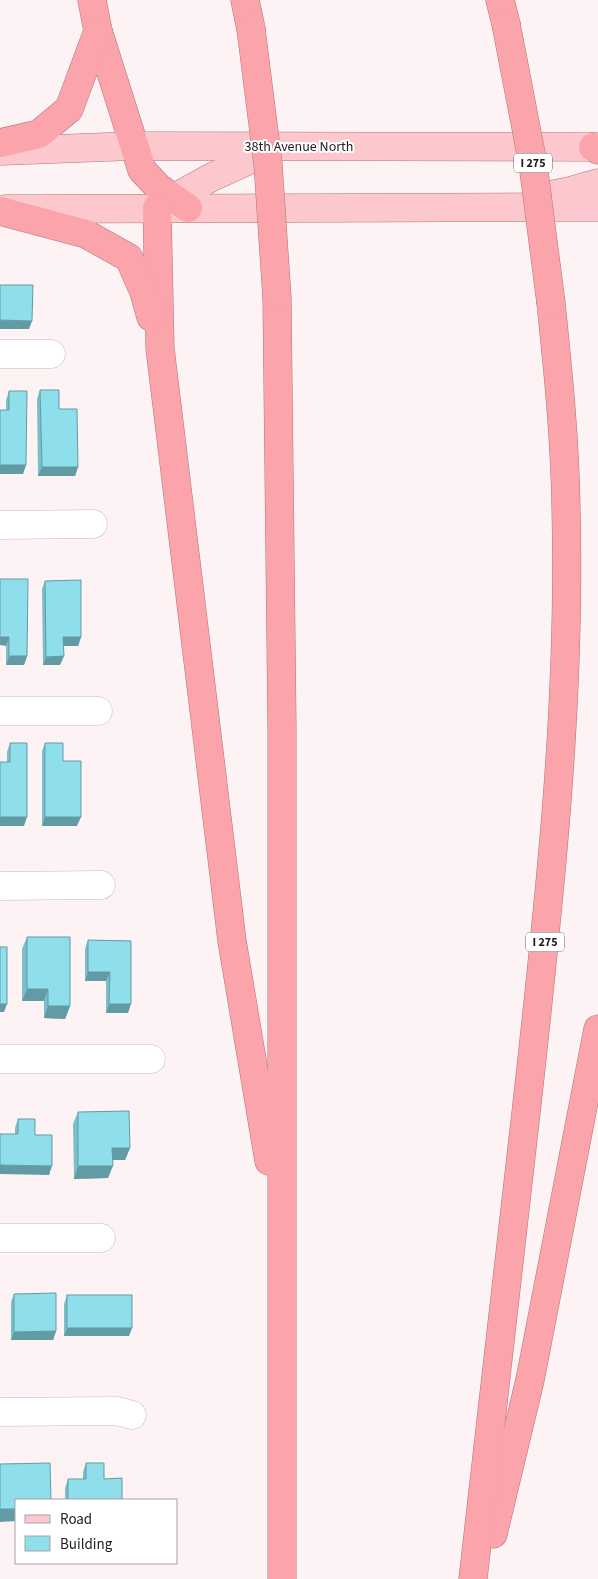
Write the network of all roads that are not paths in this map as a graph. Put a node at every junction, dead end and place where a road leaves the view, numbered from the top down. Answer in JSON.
{"nodes":[{"id":1,"x":92,"y":0,"type":"edge"},
{"id":2,"x":245,"y":0,"type":"edge"},
{"id":3,"x":503,"y":12,"type":"edge"},
{"id":4,"x":98,"y":31,"type":"junction"},
{"id":5,"x":0,"y":143,"type":"edge"},
{"id":6,"x":134,"y":146,"type":"junction"},
{"id":7,"x":281,"y":146,"type":"junction"},
{"id":8,"x":596,"y":148,"type":"edge"},
{"id":9,"x":0,"y":152,"type":"edge"},
{"id":10,"x":598,"y":183,"type":"edge"},
{"id":11,"x":173,"y":205,"type":"junction"},
{"id":12,"x":490,"y":207,"type":"junction"},
{"id":13,"x":598,"y":207,"type":"edge"},
{"id":14,"x":0,"y":210,"type":"edge"},
{"id":15,"x":160,"y":348,"type":"junction"},
{"id":16,"x":0,"y":354,"type":"edge"},
{"id":17,"x":51,"y":354,"type":"dead end"},
{"id":18,"x":93,"y":524,"type":"dead end"},
{"id":19,"x":0,"y":525,"type":"edge"},
{"id":20,"x":0,"y":711,"type":"edge"},
{"id":21,"x":98,"y":711,"type":"dead end"},
{"id":22,"x":101,"y":885,"type":"dead end"},
{"id":23,"x":0,"y":886,"type":"edge"},
{"id":24,"x":598,"y":1029,"type":"edge"},
{"id":25,"x":0,"y":1059,"type":"edge"},
{"id":26,"x":151,"y":1059,"type":"dead end"},
{"id":27,"x":0,"y":1238,"type":"edge"},
{"id":28,"x":101,"y":1238,"type":"dead end"},
{"id":29,"x":282,"y":1240,"type":"junction"},
{"id":30,"x":0,"y":1412,"type":"edge"},
{"id":31,"x":132,"y":1415,"type":"dead end"},
{"id":32,"x":282,"y":1579,"type":"edge"},
{"id":33,"x":473,"y":1579,"type":"edge"},
{"id":34,"x":483,"y":1579,"type":"edge"}],
"edges":[{"from":1,"to":4,"type":"highway"},
{"from":2,"to":29,"type":"highway","bridge":true},
{"from":3,"to":33,"type":"highway","number":"I 275","bridge":true},
{"from":4,"to":5,"type":"highway"},
{"from":4,"to":6,"type":"highway"},
{"from":6,"to":7,"type":"main road","name":"38th Avenue North"},
{"from":6,"to":9,"type":"main road","name":"38th Avenue North"},
{"from":6,"to":11,"type":"highway"},
{"from":7,"to":8,"type":"main road","name":"38th Avenue North"},
{"from":7,"to":11,"type":"main road"},
{"from":10,"to":12,"type":"main road"},
{"from":11,"to":12,"type":"main road"},
{"from":11,"to":14,"type":"main road"},
{"from":11,"to":15,"type":"highway"},
{"from":12,"to":13,"type":"main road"},
{"from":14,"to":15,"type":"highway"},
{"from":15,"to":29,"type":"highway"},
{"from":16,"to":17,"type":"street"},
{"from":18,"to":19,"type":"street"},
{"from":20,"to":21,"type":"street"},
{"from":22,"to":23,"type":"street"},
{"from":24,"to":34,"type":"highway"},
{"from":25,"to":26,"type":"street"},
{"from":27,"to":28,"type":"street"},
{"from":29,"to":32,"type":"highway"},
{"from":30,"to":31,"type":"street"}]}
